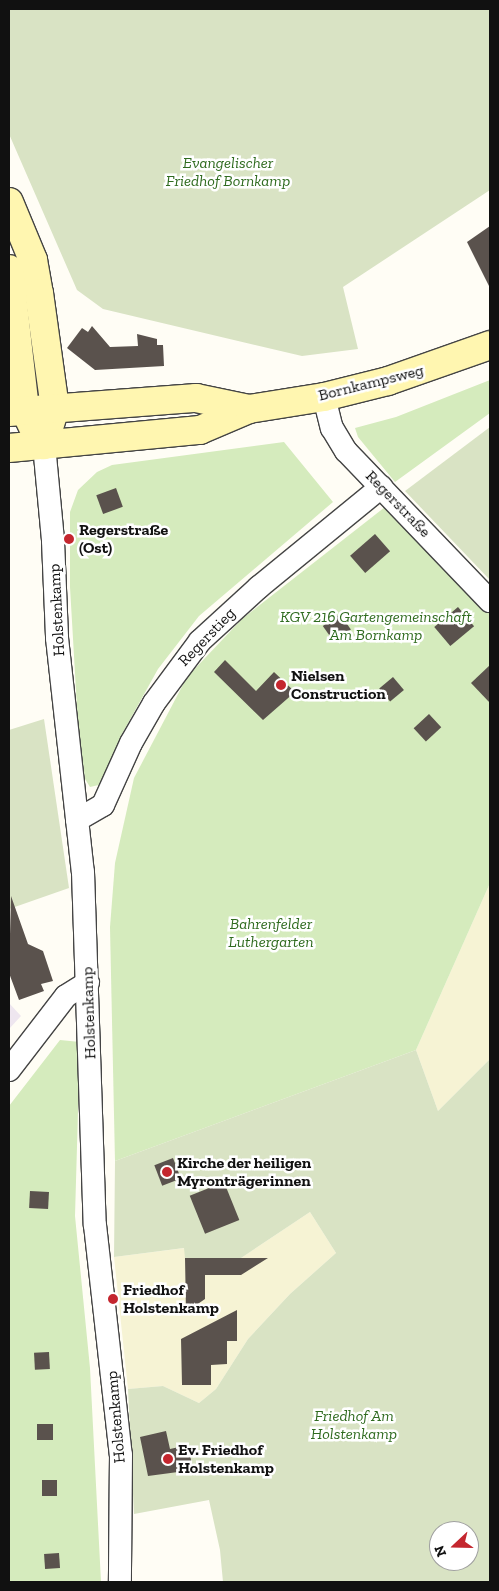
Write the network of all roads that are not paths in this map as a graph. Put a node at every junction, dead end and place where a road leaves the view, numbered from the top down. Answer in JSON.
{"nodes":[{"id":1,"x":9,"y":202,"type":"edge"},
{"id":2,"x":9,"y":269,"type":"edge"},
{"id":3,"x":490,"y":345,"type":"edge"},
{"id":4,"x":324,"y":397,"type":"junction"},
{"id":5,"x":55,"y":408,"type":"junction"},
{"id":6,"x":249,"y":409,"type":"junction"},
{"id":7,"x":17,"y":411,"type":"edge"},
{"id":8,"x":44,"y":445,"type":"junction"},
{"id":9,"x":9,"y":448,"type":"edge"},
{"id":10,"x":381,"y":487,"type":"junction"},
{"id":11,"x":490,"y":601,"type":"edge"},
{"id":12,"x":77,"y":820,"type":"junction"},
{"id":13,"x":88,"y":982,"type":"junction"},
{"id":14,"x":9,"y":1070,"type":"edge"},
{"id":15,"x":120,"y":1582,"type":"edge"}],
"edges":[{"from":1,"to":5,"type":"main road","name":"Holstenkamp"},
{"from":2,"to":7,"type":"main road","name":"Holstenkamp"},
{"from":3,"to":4,"type":"main road","name":"Bornkampsweg"},
{"from":4,"to":6,"type":"main road","name":"Bornkampsweg"},
{"from":4,"to":10,"type":"street","name":"Regerstraße"},
{"from":5,"to":6,"type":"main road","name":"Bornkampsweg"},
{"from":5,"to":7,"type":"main road","name":"Bornkampsweg"},
{"from":5,"to":8,"type":"main road","name":"Holstenkamp"},
{"from":6,"to":8,"type":"main road","name":"Bornkampsweg"},
{"from":7,"to":8,"type":"main road","name":"Holstenkamp"},
{"from":8,"to":9,"type":"main road","name":"Bornkampsweg"},
{"from":8,"to":12,"type":"street","name":"Holstenkamp"},
{"from":10,"to":11,"type":"street","name":"Regerstraße"},
{"from":10,"to":12,"type":"street","name":"Regerstieg"},
{"from":12,"to":13,"type":"street","name":"Holstenkamp"},
{"from":13,"to":14,"type":"street"},
{"from":13,"to":15,"type":"street","name":"Holstenkamp"}]}
